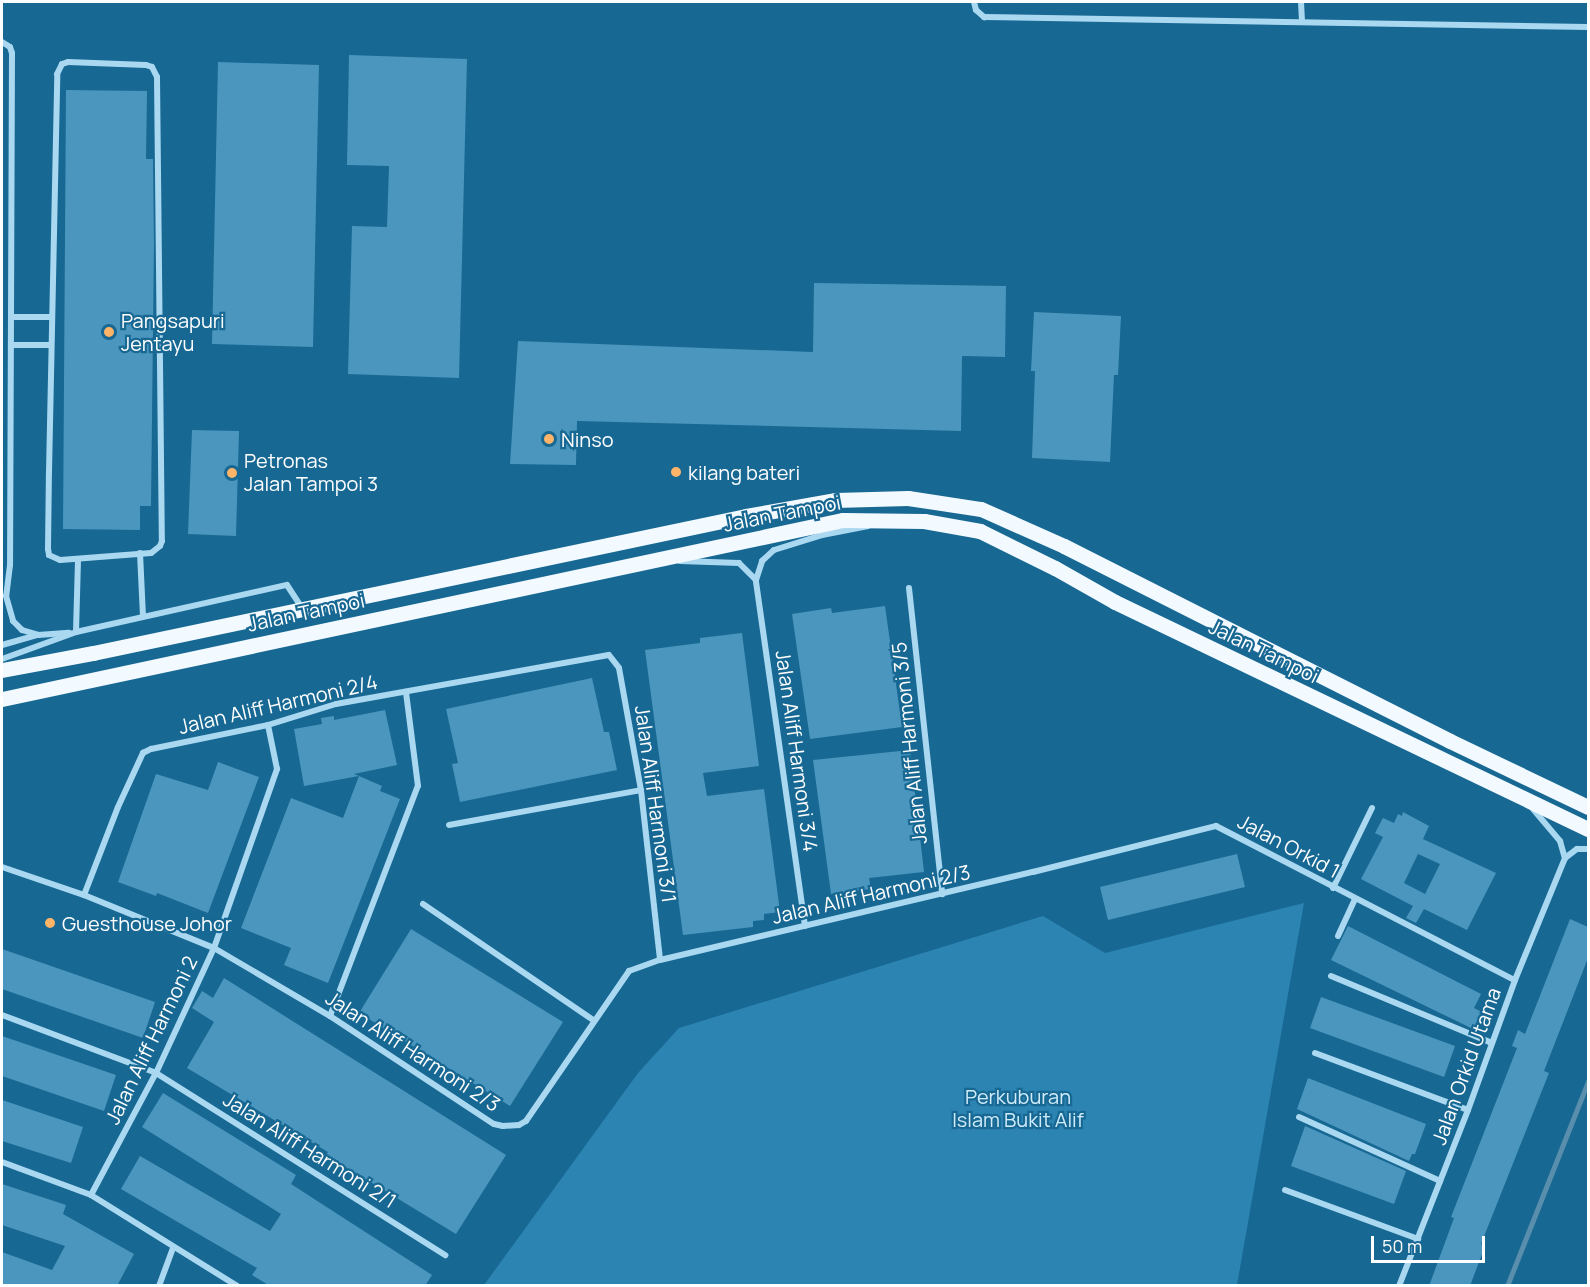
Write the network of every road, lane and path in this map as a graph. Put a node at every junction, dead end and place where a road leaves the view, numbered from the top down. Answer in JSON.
{"nodes":[{"id":1,"x":974,"y":2,"type":"edge"},
{"id":2,"x":1302,"y":2,"type":"edge"},
{"id":3,"x":1302,"y":21,"type":"junction"},
{"id":4,"x":1588,"y":27,"type":"edge"},
{"id":5,"x":2,"y":42,"type":"edge"},
{"id":6,"x":11,"y":317,"type":"junction"},
{"id":7,"x":52,"y":317,"type":"junction"},
{"id":8,"x":11,"y":345,"type":"junction"},
{"id":9,"x":51,"y":345,"type":"junction"},
{"id":10,"x":897,"y":521,"type":"junction"},
{"id":11,"x":140,"y":553,"type":"junction"},
{"id":12,"x":78,"y":559,"type":"junction"},
{"id":13,"x":648,"y":562,"type":"junction"},
{"id":14,"x":2,"y":565,"type":"edge"},
{"id":15,"x":10,"y":565,"type":"junction"},
{"id":16,"x":756,"y":581,"type":"junction"},
{"id":17,"x":909,"y":588,"type":"dead end"},
{"id":18,"x":303,"y":610,"type":"junction"},
{"id":19,"x":143,"y":616,"type":"junction"},
{"id":20,"x":76,"y":632,"type":"junction"},
{"id":21,"x":38,"y":635,"type":"junction"},
{"id":22,"x":2,"y":645,"type":"edge"},
{"id":23,"x":609,"y":655,"type":"joint"},
{"id":24,"x":2,"y":659,"type":"edge"},
{"id":25,"x":2,"y":670,"type":"edge"},
{"id":26,"x":406,"y":693,"type":"junction"},
{"id":27,"x":2,"y":699,"type":"edge"},
{"id":28,"x":268,"y":725,"type":"junction"},
{"id":29,"x":641,"y":790,"type":"junction"},
{"id":30,"x":1520,"y":795,"type":"junction"},
{"id":31,"x":1588,"y":807,"type":"edge"},
{"id":32,"x":1372,"y":808,"type":"dead end"},
{"id":33,"x":449,"y":825,"type":"dead end"},
{"id":34,"x":1588,"y":830,"type":"edge"},
{"id":35,"x":1588,"y":849,"type":"edge"},
{"id":36,"x":1565,"y":858,"type":"junction"},
{"id":37,"x":2,"y":867,"type":"edge"},
{"id":38,"x":1033,"y":872,"type":"joint"},
{"id":39,"x":1333,"y":888,"type":"junction"},
{"id":40,"x":942,"y":894,"type":"junction"},
{"id":41,"x":84,"y":895,"type":"junction"},
{"id":42,"x":1354,"y":899,"type":"junction"},
{"id":43,"x":423,"y":904,"type":"dead end"},
{"id":44,"x":805,"y":926,"type":"junction"},
{"id":45,"x":1338,"y":936,"type":"dead end"},
{"id":46,"x":214,"y":948,"type":"junction"},
{"id":47,"x":660,"y":960,"type":"junction"},
{"id":48,"x":1331,"y":976,"type":"dead end"},
{"id":49,"x":1515,"y":980,"type":"junction"},
{"id":50,"x":2,"y":1015,"type":"edge"},
{"id":51,"x":330,"y":1017,"type":"junction"},
{"id":52,"x":593,"y":1020,"type":"junction"},
{"id":53,"x":1492,"y":1043,"type":"junction"},
{"id":54,"x":1315,"y":1053,"type":"dead end"},
{"id":55,"x":156,"y":1073,"type":"junction"},
{"id":56,"x":1468,"y":1110,"type":"junction"},
{"id":57,"x":1299,"y":1117,"type":"dead end"},
{"id":58,"x":2,"y":1162,"type":"edge"},
{"id":59,"x":1440,"y":1181,"type":"junction"},
{"id":60,"x":1286,"y":1190,"type":"dead end"},
{"id":61,"x":91,"y":1195,"type":"junction"},
{"id":62,"x":1418,"y":1239,"type":"junction"},
{"id":63,"x":173,"y":1248,"type":"junction"},
{"id":64,"x":446,"y":1255,"type":"dead end"},
{"id":65,"x":159,"y":1286,"type":"edge"},
{"id":66,"x":237,"y":1286,"type":"edge"},
{"id":67,"x":1399,"y":1286,"type":"edge"}],
"edges":[{"from":1,"to":3,"type":"street"},
{"from":2,"to":3,"type":"street"},
{"from":3,"to":4,"type":"street"},
{"from":5,"to":6,"type":"street"},
{"from":6,"to":7,"type":"street"},
{"from":6,"to":8,"type":"street"},
{"from":7,"to":9,"type":"street"},
{"from":7,"to":11,"type":"street"},
{"from":8,"to":9,"type":"street"},
{"from":8,"to":15,"type":"street"},
{"from":9,"to":12,"type":"street"},
{"from":10,"to":13,"type":"main road","name":"Jalan Tampoi"},
{"from":10,"to":16,"type":"street"},
{"from":10,"to":30,"type":"main road","name":"Jalan Tampoi"},
{"from":11,"to":12,"type":"street"},
{"from":11,"to":19,"type":"street"},
{"from":12,"to":20,"type":"street"},
{"from":13,"to":16,"type":"street"},
{"from":13,"to":27,"type":"main road","name":"Jalan Tampoi"},
{"from":14,"to":15,"type":"street"},
{"from":15,"to":21,"type":"street"},
{"from":16,"to":44,"type":"street","name":"Jalan Aliff Harmoni 3/4"},
{"from":17,"to":40,"type":"street","name":"Jalan Aliff Harmoni 3/5"},
{"from":18,"to":19,"type":"street"},
{"from":18,"to":25,"type":"main road","name":"Jalan Tampoi"},
{"from":18,"to":31,"type":"main road","name":"Jalan Tampoi"},
{"from":19,"to":20,"type":"street"},
{"from":20,"to":21,"type":"street"},
{"from":20,"to":24,"type":"street"},
{"from":21,"to":22,"type":"street"},
{"from":23,"to":26,"type":"street","name":"Jalan Aliff Harmoni 2/4"},
{"from":23,"to":29,"type":"street","name":"Jalan Aliff Harmoni 3/1"},
{"from":26,"to":28,"type":"street","name":"Jalan Aliff Harmoni 2/4"},
{"from":26,"to":51,"type":"street"},
{"from":28,"to":41,"type":"street","name":"Jalan Aliff Harmoni 2/4"},
{"from":28,"to":46,"type":"street","name":"Jalan Aliff Harmoni 2"},
{"from":29,"to":33,"type":"street"},
{"from":29,"to":47,"type":"street","name":"Jalan Aliff Harmoni 3/1"},
{"from":30,"to":34,"type":"main road","name":"Jalan Tampoi"},
{"from":30,"to":36,"type":"street"},
{"from":32,"to":39,"type":"street"},
{"from":35,"to":36,"type":"street"},
{"from":36,"to":49,"type":"street","name":"Jalan Orkid Utama"},
{"from":37,"to":41,"type":"street","name":"Jalan Aliff Harmoni 2/3"},
{"from":38,"to":39,"type":"street","name":"Jalan Orkid 1"},
{"from":38,"to":40,"type":"street","name":"Jalan Aliff Harmoni 2/3"},
{"from":39,"to":42,"type":"street","name":"Jalan Orkid 1"},
{"from":40,"to":44,"type":"street","name":"Jalan Aliff Harmoni 2/3"},
{"from":41,"to":46,"type":"street","name":"Jalan Aliff Harmoni 2/3"},
{"from":42,"to":45,"type":"street"},
{"from":42,"to":49,"type":"street","name":"Jalan Orkid 1"},
{"from":43,"to":52,"type":"street"},
{"from":44,"to":47,"type":"street","name":"Jalan Aliff Harmoni 2/3"},
{"from":46,"to":51,"type":"street","name":"Jalan Aliff Harmoni 2/3"},
{"from":46,"to":55,"type":"street","name":"Jalan Aliff Harmoni 2"},
{"from":47,"to":52,"type":"street","name":"Jalan Aliff Harmoni 2/3"},
{"from":48,"to":53,"type":"street"},
{"from":49,"to":53,"type":"street","name":"Jalan Orkid Utama"},
{"from":50,"to":55,"type":"street","name":"Jalan Aliff Harmoni 2/1"},
{"from":51,"to":52,"type":"street","name":"Jalan Aliff Harmoni 2/3"},
{"from":53,"to":56,"type":"street","name":"Jalan Orkid Utama"},
{"from":54,"to":56,"type":"street"},
{"from":55,"to":61,"type":"street","name":"Jalan Aliff Harmoni 2"},
{"from":55,"to":64,"type":"street","name":"Jalan Aliff Harmoni 2/1"},
{"from":56,"to":59,"type":"street","name":"Jalan Orkid Utama"},
{"from":57,"to":59,"type":"street"},
{"from":58,"to":61,"type":"street"},
{"from":59,"to":62,"type":"street","name":"Jalan Orkid Utama"},
{"from":60,"to":62,"type":"street"},
{"from":61,"to":63,"type":"street"},
{"from":62,"to":67,"type":"street","name":"Jalan Orkid Utama"},
{"from":63,"to":65,"type":"street"},
{"from":63,"to":66,"type":"street"}]}
